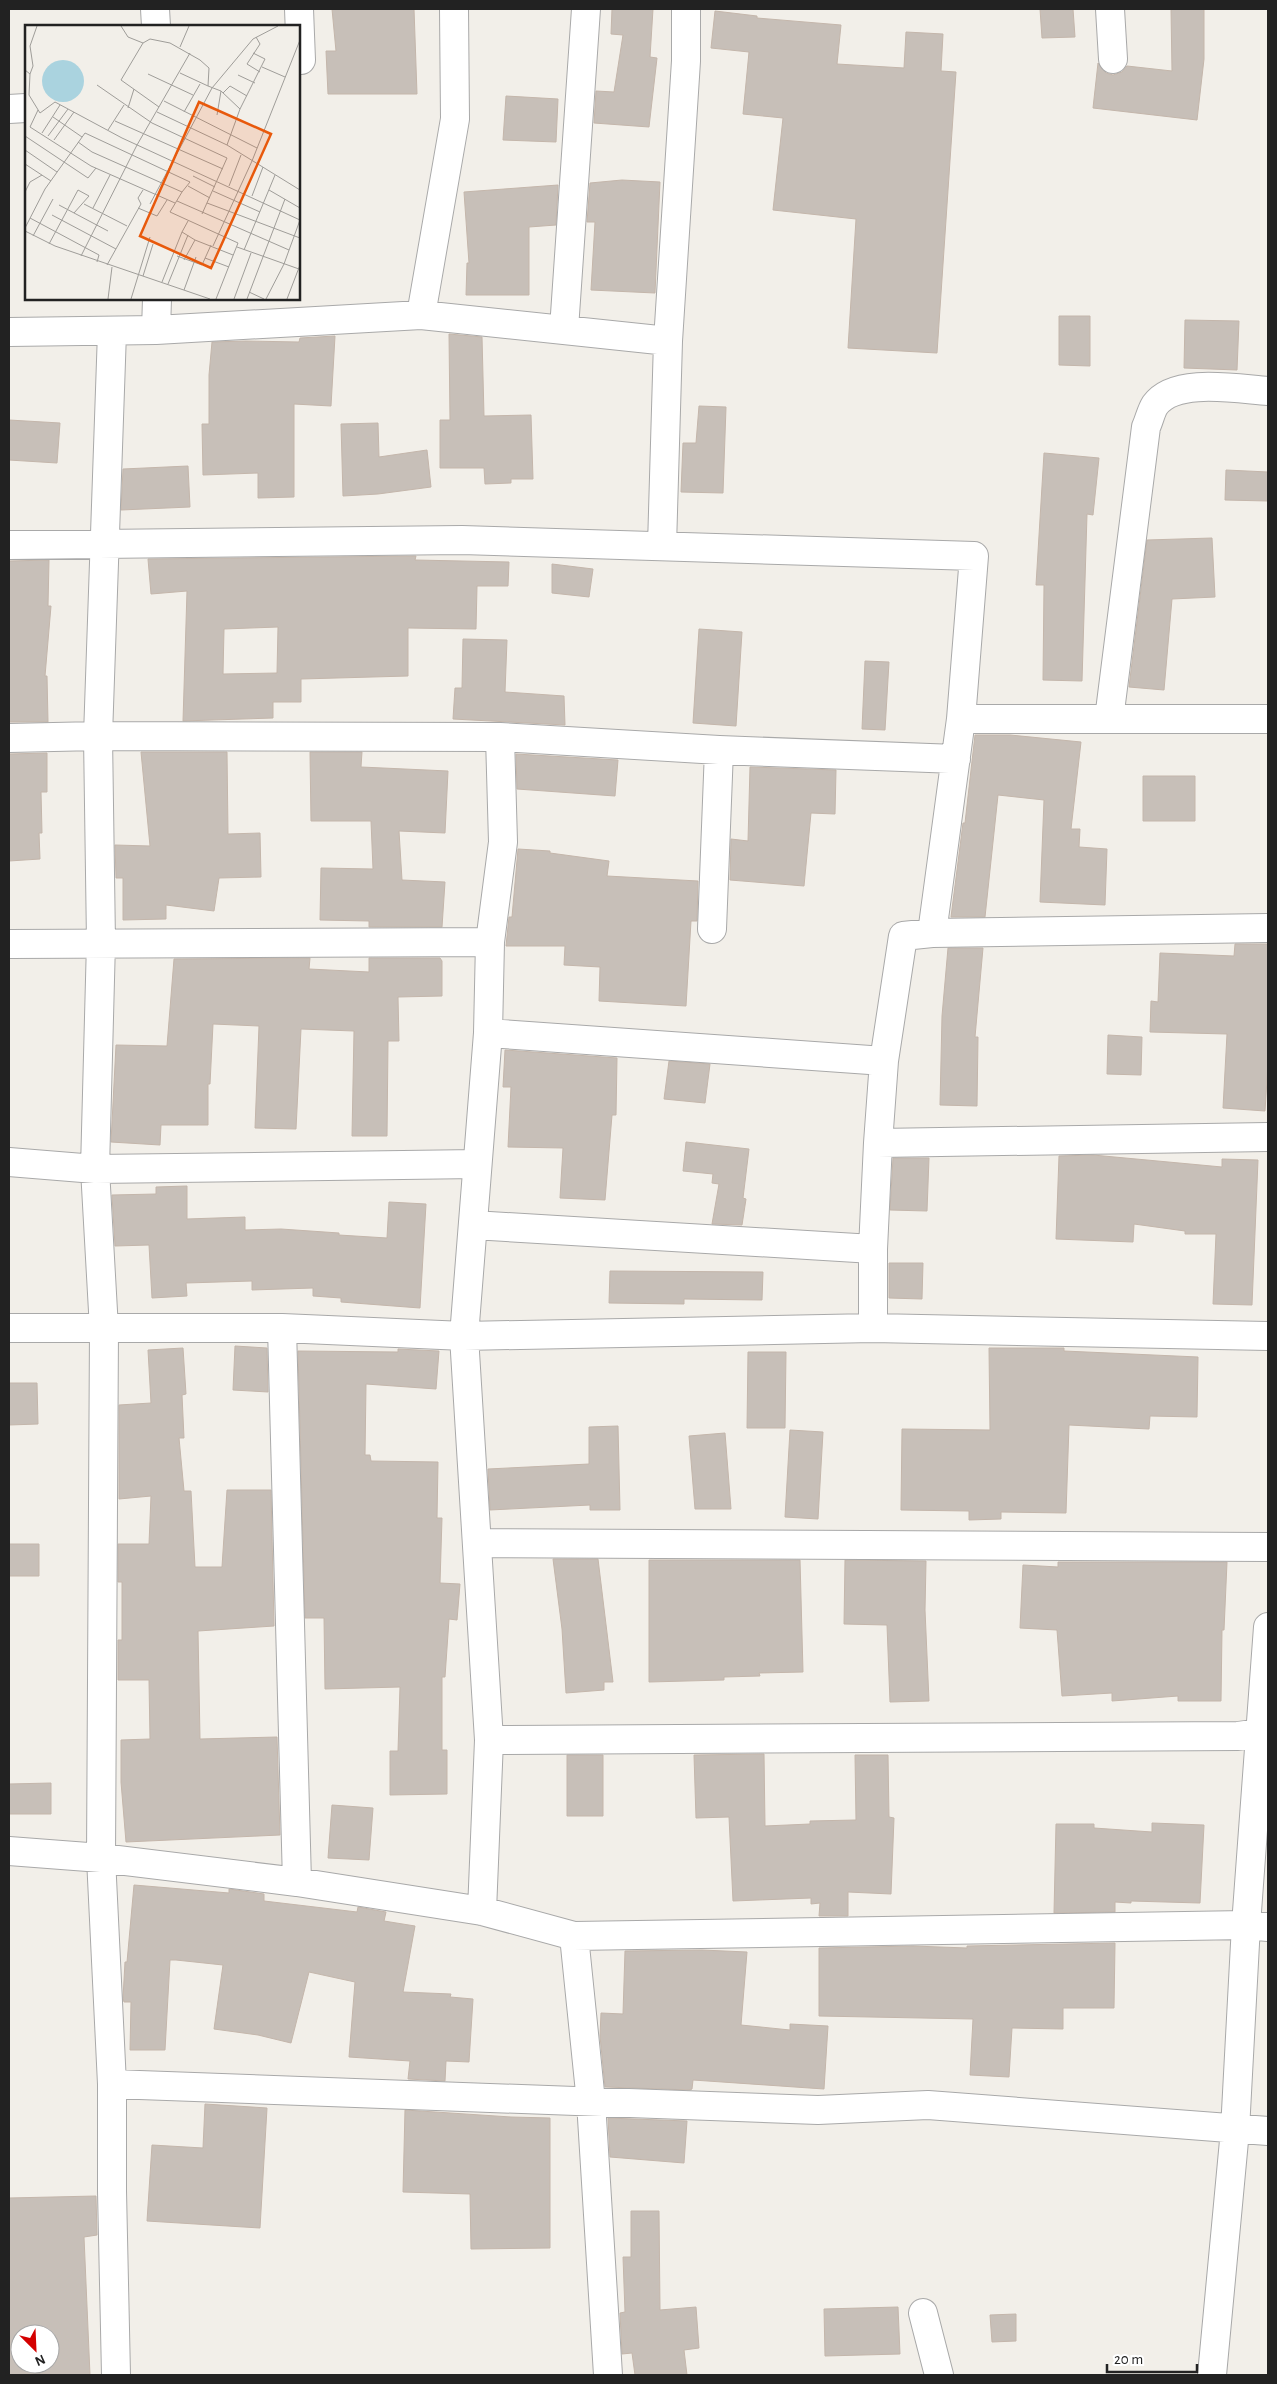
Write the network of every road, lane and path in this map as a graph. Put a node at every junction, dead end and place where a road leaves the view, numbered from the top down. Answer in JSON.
{"nodes":[{"id":1,"x":155,"y":9,"type":"edge"},
{"id":2,"x":299,"y":9,"type":"edge"},
{"id":3,"x":454,"y":9,"type":"edge"},
{"id":4,"x":586,"y":9,"type":"edge"},
{"id":5,"x":686,"y":9,"type":"edge"},
{"id":6,"x":1110,"y":9,"type":"edge"},
{"id":7,"x":156,"y":25,"type":"edge"},
{"id":8,"x":300,"y":25,"type":"edge"},
{"id":9,"x":300,"y":34,"type":"edge"},
{"id":10,"x":1113,"y":59,"type":"dead end"},
{"id":11,"x":301,"y":60,"type":"dead end"},
{"id":12,"x":25,"y":108,"type":"edge"},
{"id":13,"x":9,"y":109,"type":"edge"},
{"id":14,"x":157,"y":300,"type":"edge"},
{"id":15,"x":421,"y":315,"type":"junction"},
{"id":16,"x":564,"y":329,"type":"junction"},
{"id":17,"x":156,"y":330,"type":"junction"},
{"id":18,"x":9,"y":332,"type":"edge"},
{"id":19,"x":112,"y":332,"type":"junction"},
{"id":20,"x":668,"y":342,"type":"junction"},
{"id":21,"x":1268,"y":391,"type":"edge"},
{"id":22,"x":105,"y":544,"type":"junction"},
{"id":23,"x":9,"y":545,"type":"edge"},
{"id":24,"x":662,"y":546,"type":"junction"},
{"id":25,"x":961,"y":719,"type":"junction"},
{"id":26,"x":1109,"y":719,"type":"junction"},
{"id":27,"x":1268,"y":719,"type":"edge"},
{"id":28,"x":98,"y":736,"type":"junction"},
{"id":29,"x":500,"y":737,"type":"junction"},
{"id":30,"x":9,"y":738,"type":"edge"},
{"id":31,"x":719,"y":750,"type":"junction"},
{"id":32,"x":956,"y":759,"type":"junction"},
{"id":33,"x":1268,"y":928,"type":"edge"},
{"id":34,"x":712,"y":929,"type":"dead end"},
{"id":35,"x":932,"y":933,"type":"junction"},
{"id":36,"x":101,"y":942,"type":"junction"},
{"id":37,"x":490,"y":942,"type":"junction"},
{"id":38,"x":9,"y":944,"type":"edge"},
{"id":39,"x":488,"y":1033,"type":"junction"},
{"id":40,"x":884,"y":1061,"type":"junction"},
{"id":41,"x":1268,"y":1136,"type":"edge"},
{"id":42,"x":878,"y":1143,"type":"junction"},
{"id":43,"x":9,"y":1162,"type":"edge"},
{"id":44,"x":477,"y":1164,"type":"junction"},
{"id":45,"x":95,"y":1170,"type":"junction"},
{"id":46,"x":473,"y":1225,"type":"junction"},
{"id":47,"x":873,"y":1249,"type":"junction"},
{"id":48,"x":9,"y":1328,"type":"edge"},
{"id":49,"x":282,"y":1328,"type":"junction"},
{"id":50,"x":873,"y":1328,"type":"junction"},
{"id":51,"x":104,"y":1329,"type":"junction"},
{"id":52,"x":464,"y":1336,"type":"junction"},
{"id":53,"x":1268,"y":1336,"type":"edge"},
{"id":54,"x":478,"y":1542,"type":"junction"},
{"id":55,"x":1268,"y":1547,"type":"edge"},
{"id":56,"x":1268,"y":1627,"type":"edge"},
{"id":57,"x":1265,"y":1731,"type":"edge"},
{"id":58,"x":489,"y":1740,"type":"junction"},
{"id":59,"x":9,"y":1851,"type":"edge"},
{"id":60,"x":101,"y":1858,"type":"junction"},
{"id":61,"x":297,"y":1882,"type":"junction"},
{"id":62,"x":482,"y":1911,"type":"junction"},
{"id":63,"x":1257,"y":1926,"type":"edge"},
{"id":64,"x":574,"y":1936,"type":"junction"},
{"id":65,"x":112,"y":2084,"type":"junction"},
{"id":66,"x":591,"y":2102,"type":"junction"},
{"id":67,"x":1234,"y":2130,"type":"junction"},
{"id":68,"x":1268,"y":2131,"type":"edge"},
{"id":69,"x":923,"y":2313,"type":"dead end"},
{"id":70,"x":116,"y":2375,"type":"edge"},
{"id":71,"x":608,"y":2375,"type":"edge"},
{"id":72,"x":939,"y":2375,"type":"edge"},
{"id":73,"x":1212,"y":2375,"type":"edge"}],
"edges":[{"from":1,"to":7,"type":"street"},
{"from":2,"to":8,"type":"street"},
{"from":3,"to":15,"type":"street"},
{"from":4,"to":16,"type":"street"},
{"from":5,"to":20,"type":"street"},
{"from":6,"to":10,"type":"street"},
{"from":9,"to":11,"type":"street"},
{"from":12,"to":13,"type":"street"},
{"from":14,"to":17,"type":"street"},
{"from":15,"to":16,"type":"street"},
{"from":15,"to":17,"type":"street"},
{"from":16,"to":20,"type":"street"},
{"from":17,"to":19,"type":"street"},
{"from":18,"to":19,"type":"street"},
{"from":19,"to":22,"type":"street"},
{"from":20,"to":24,"type":"street"},
{"from":21,"to":26,"type":"street"},
{"from":22,"to":23,"type":"street"},
{"from":22,"to":24,"type":"street"},
{"from":22,"to":28,"type":"street"},
{"from":24,"to":25,"type":"street"},
{"from":25,"to":26,"type":"street"},
{"from":25,"to":32,"type":"street"},
{"from":26,"to":27,"type":"street"},
{"from":28,"to":29,"type":"street"},
{"from":28,"to":30,"type":"street"},
{"from":28,"to":36,"type":"street"},
{"from":29,"to":31,"type":"street"},
{"from":29,"to":37,"type":"street"},
{"from":31,"to":32,"type":"street"},
{"from":31,"to":34,"type":"street"},
{"from":32,"to":35,"type":"street"},
{"from":33,"to":35,"type":"street"},
{"from":35,"to":40,"type":"street"},
{"from":36,"to":37,"type":"street"},
{"from":36,"to":38,"type":"street"},
{"from":36,"to":45,"type":"street"},
{"from":37,"to":39,"type":"street"},
{"from":39,"to":40,"type":"street"},
{"from":39,"to":44,"type":"street"},
{"from":40,"to":42,"type":"street"},
{"from":41,"to":42,"type":"street"},
{"from":42,"to":47,"type":"street"},
{"from":43,"to":45,"type":"street"},
{"from":44,"to":45,"type":"street"},
{"from":44,"to":46,"type":"street"},
{"from":45,"to":51,"type":"street"},
{"from":46,"to":47,"type":"street"},
{"from":46,"to":52,"type":"street"},
{"from":47,"to":50,"type":"street"},
{"from":48,"to":51,"type":"street"},
{"from":49,"to":51,"type":"street"},
{"from":49,"to":52,"type":"street"},
{"from":49,"to":61,"type":"street"},
{"from":50,"to":52,"type":"street"},
{"from":50,"to":53,"type":"street"},
{"from":51,"to":60,"type":"street"},
{"from":52,"to":54,"type":"street"},
{"from":54,"to":55,"type":"street"},
{"from":54,"to":58,"type":"street"},
{"from":56,"to":57,"type":"street"},
{"from":57,"to":58,"type":"street"},
{"from":57,"to":63,"type":"street"},
{"from":58,"to":62,"type":"street"},
{"from":59,"to":60,"type":"street"},
{"from":60,"to":61,"type":"street"},
{"from":60,"to":65,"type":"street"},
{"from":61,"to":62,"type":"street"},
{"from":62,"to":64,"type":"street"},
{"from":63,"to":64,"type":"street"},
{"from":63,"to":67,"type":"street"},
{"from":64,"to":66,"type":"street"},
{"from":65,"to":66,"type":"street"},
{"from":65,"to":70,"type":"street"},
{"from":66,"to":67,"type":"street"},
{"from":66,"to":71,"type":"street"},
{"from":67,"to":68,"type":"street"},
{"from":67,"to":73,"type":"street"},
{"from":69,"to":72,"type":"street"}]}
